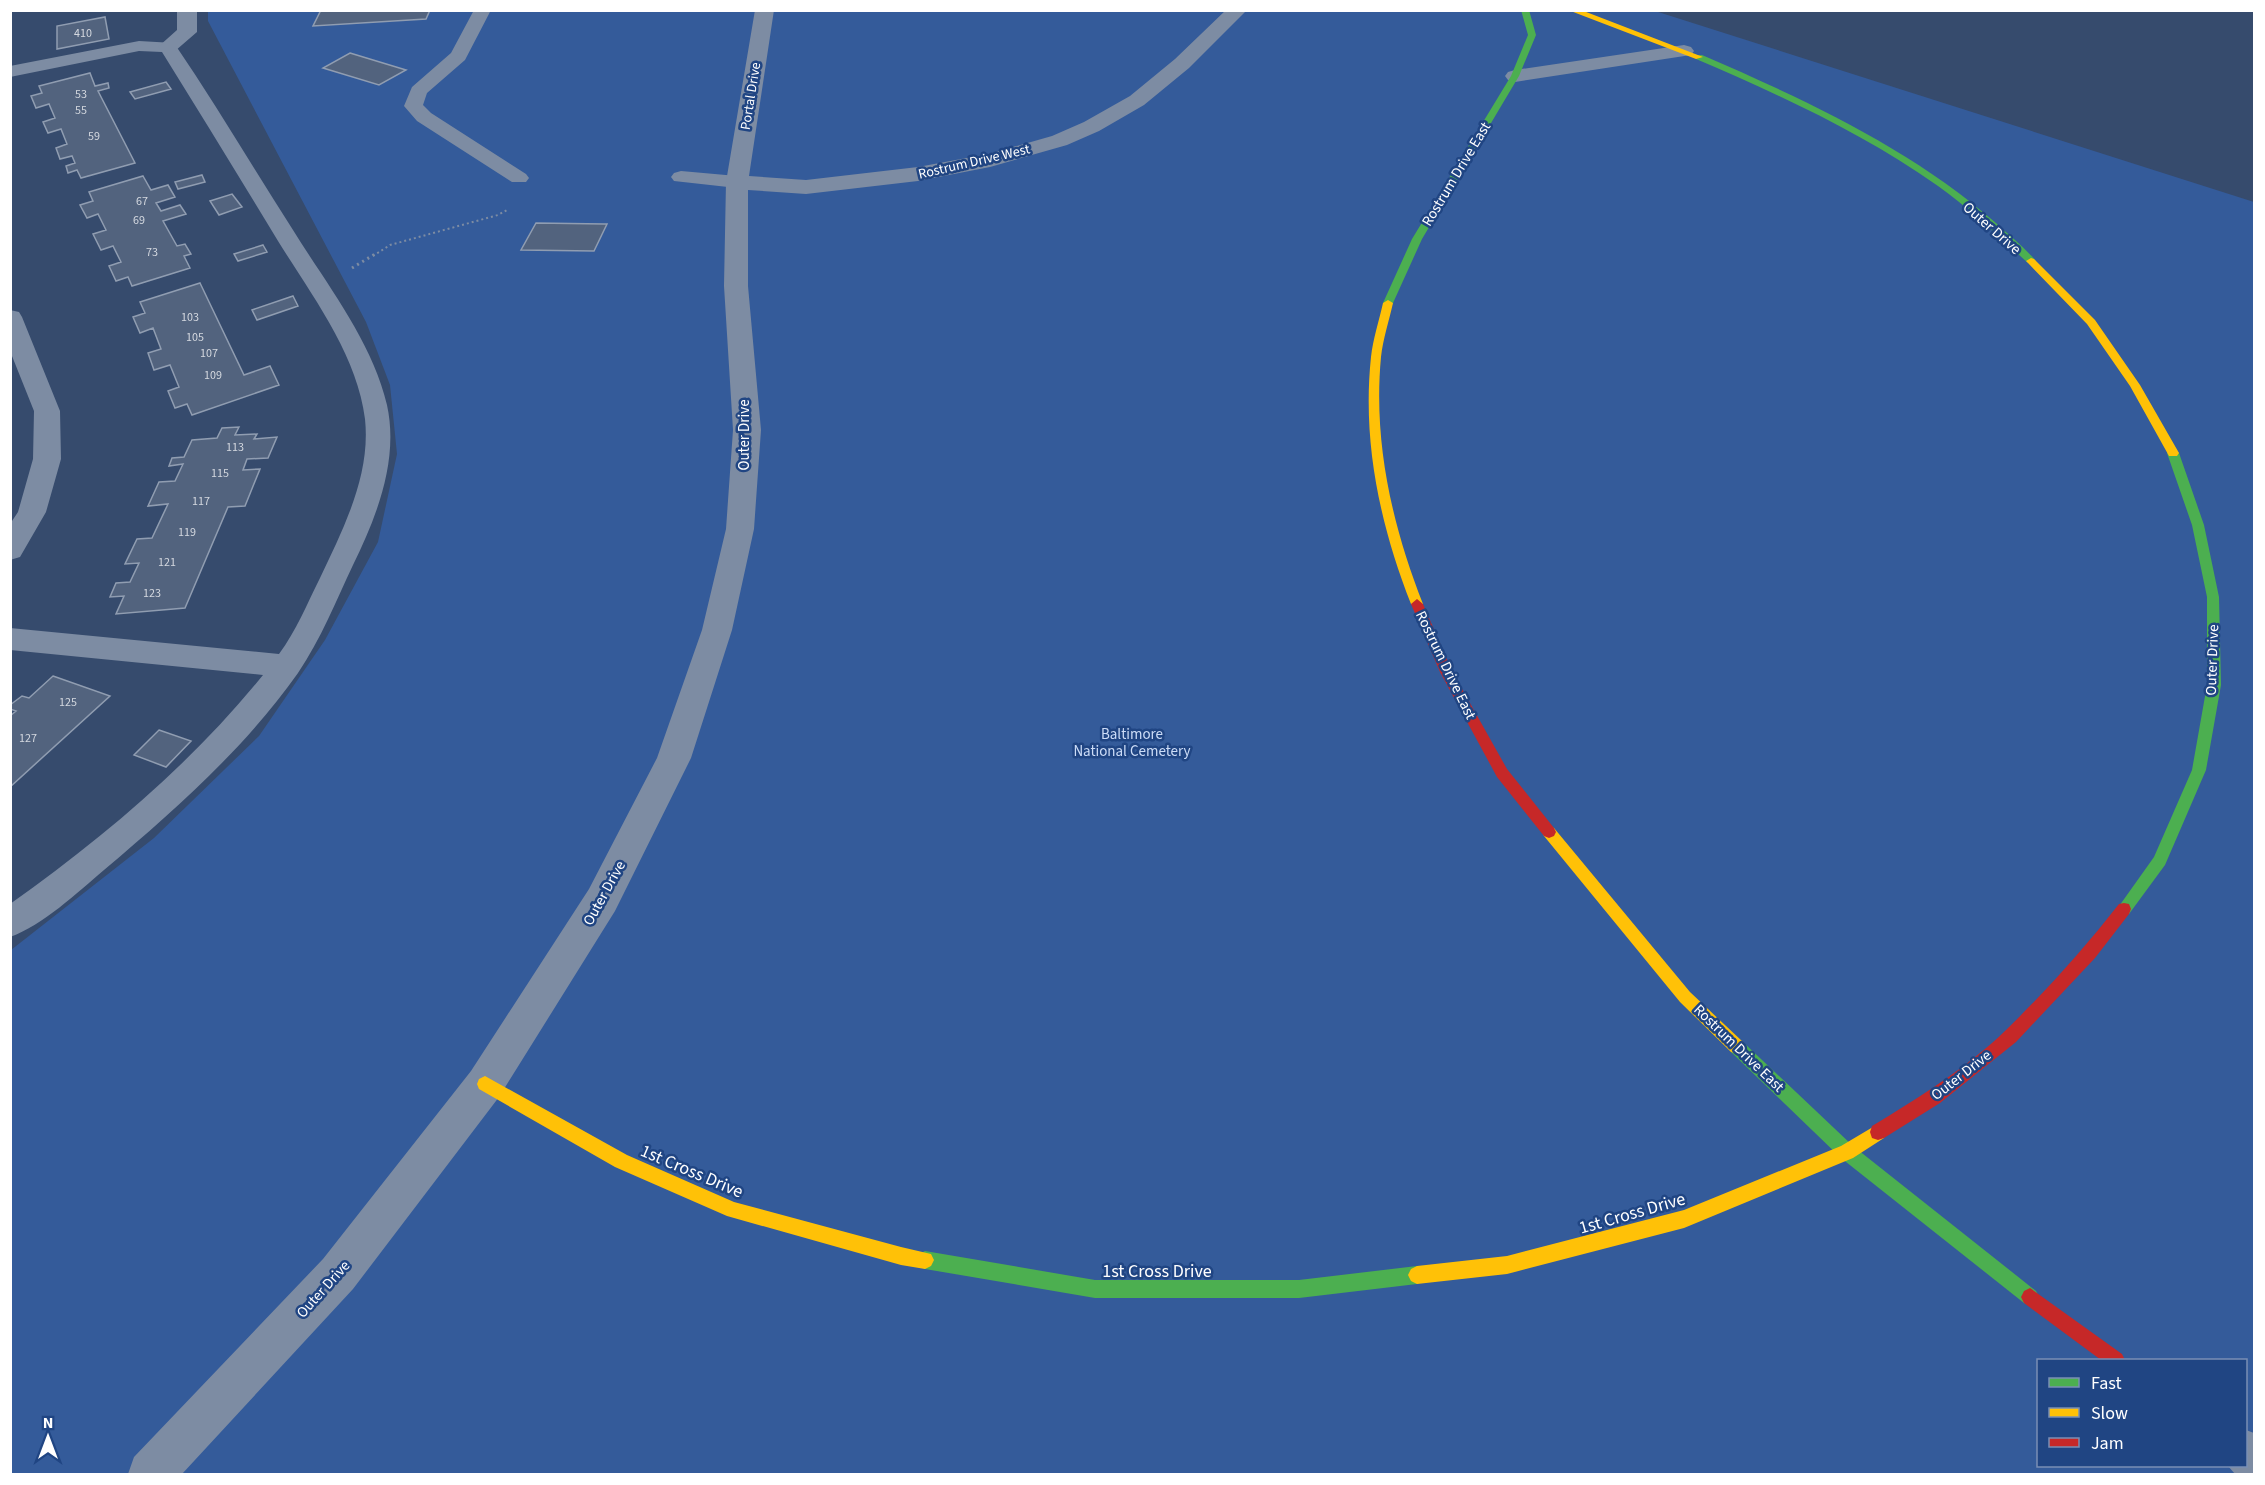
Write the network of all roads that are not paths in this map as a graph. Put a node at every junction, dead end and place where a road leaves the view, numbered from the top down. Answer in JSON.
{"nodes":[{"id":1,"x":187,"y":10,"type":"edge"},
{"id":2,"x":483,"y":10,"type":"edge"},
{"id":3,"x":765,"y":10,"type":"edge"},
{"id":4,"x":1238,"y":10,"type":"edge"},
{"id":5,"x":1525,"y":10,"type":"edge"},
{"id":6,"x":1572,"y":10,"type":"edge"},
{"id":7,"x":168,"y":47,"type":"junction"},
{"id":8,"x":1684,"y":51,"type":"junction"},
{"id":9,"x":10,"y":72,"type":"edge"},
{"id":10,"x":1515,"y":76,"type":"junction"},
{"id":11,"x":681,"y":177,"type":"dead end"},
{"id":12,"x":519,"y":178,"type":"dead end"},
{"id":13,"x":737,"y":182,"type":"junction"},
{"id":14,"x":10,"y":317,"type":"edge"},
{"id":15,"x":10,"y":550,"type":"edge"},
{"id":16,"x":10,"y":639,"type":"edge"},
{"id":17,"x":286,"y":666,"type":"junction"},
{"id":18,"x":10,"y":923,"type":"edge"},
{"id":19,"x":485,"y":1084,"type":"junction"},
{"id":20,"x":1847,"y":1152,"type":"junction"},
{"id":21,"x":2115,"y":1359,"type":"edge"},
{"id":22,"x":151,"y":1474,"type":"edge"}],
"edges":[{"from":1,"to":7,"type":"street"},
{"from":2,"to":12,"type":"lane"},
{"from":3,"to":13,"type":"street","name":"Portal Drive"},
{"from":4,"to":13,"type":"street","name":"Rostrum Drive West"},
{"from":5,"to":10,"type":"street","name":"Rostrum Drive East"},
{"from":6,"to":8,"type":"street","name":"Outer Drive"},
{"from":7,"to":9,"type":"lane"},
{"from":7,"to":17,"type":"lane"},
{"from":8,"to":10,"type":"street"},
{"from":8,"to":20,"type":"street","name":"Outer Drive"},
{"from":10,"to":20,"type":"street","name":"Rostrum Drive East"},
{"from":11,"to":13,"type":"lane"},
{"from":13,"to":19,"type":"street","name":"Outer Drive"},
{"from":14,"to":15,"type":"street"},
{"from":16,"to":17,"type":"lane"},
{"from":17,"to":18,"type":"lane"},
{"from":19,"to":20,"type":"street","name":"1st Cross Drive"},
{"from":19,"to":22,"type":"street","name":"Outer Drive"},
{"from":20,"to":21,"type":"street"}]}
